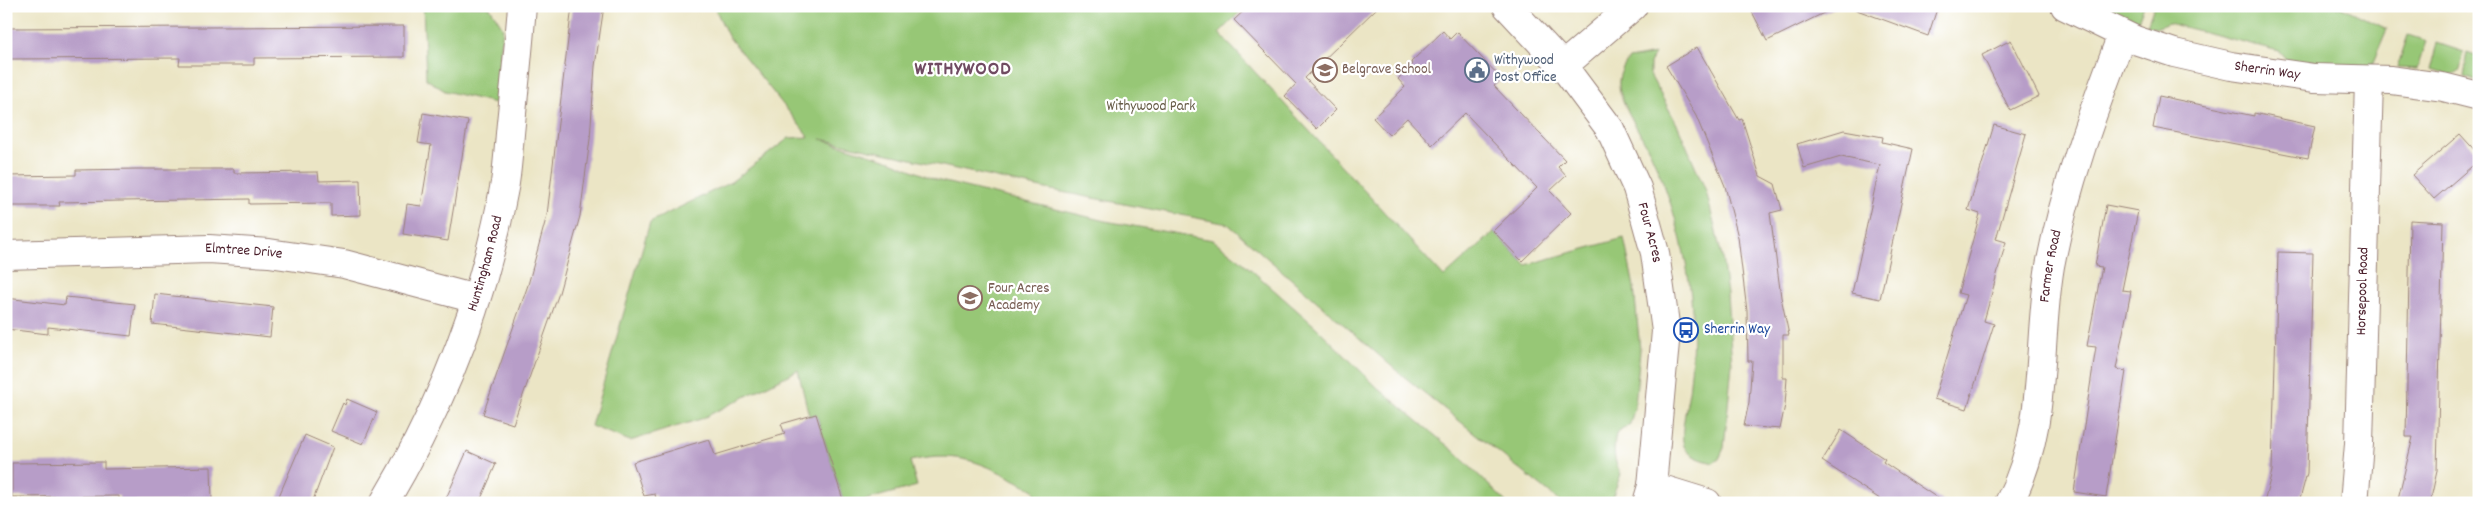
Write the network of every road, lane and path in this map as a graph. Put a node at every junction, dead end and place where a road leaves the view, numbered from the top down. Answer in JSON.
{"nodes":[{"id":1,"x":522,"y":6,"type":"edge"},
{"id":2,"x":1508,"y":6,"type":"edge"},
{"id":3,"x":1633,"y":6,"type":"edge"},
{"id":4,"x":2066,"y":6,"type":"edge"},
{"id":5,"x":2122,"y":35,"type":"junction"},
{"id":6,"x":1563,"y":66,"type":"junction"},
{"id":7,"x":2369,"y":80,"type":"junction"},
{"id":8,"x":2479,"y":96,"type":"edge"},
{"id":9,"x":6,"y":255,"type":"edge"},
{"id":10,"x":476,"y":300,"type":"junction"},
{"id":11,"x":1650,"y":494,"type":"edge"},
{"id":12,"x":384,"y":503,"type":"edge"},
{"id":13,"x":1707,"y":503,"type":"edge"},
{"id":14,"x":2009,"y":503,"type":"edge"},
{"id":15,"x":2354,"y":503,"type":"edge"}],
"edges":[{"from":1,"to":10,"type":"street","name":"Huntingham Road"},
{"from":2,"to":6,"type":"street","name":"Four Acres"},
{"from":3,"to":6,"type":"street"},
{"from":4,"to":5,"type":"street","name":"Sherrin Way"},
{"from":5,"to":7,"type":"street","name":"Sherrin Way"},
{"from":5,"to":14,"type":"street","name":"Farmer Road"},
{"from":6,"to":11,"type":"street","name":"Four Acres"},
{"from":7,"to":8,"type":"street","name":"Sherrin Way"},
{"from":7,"to":15,"type":"street","name":"Horsepool Road"},
{"from":9,"to":10,"type":"street","name":"Elmtree Drive"},
{"from":10,"to":12,"type":"street","name":"Huntingham Road"},
{"from":11,"to":13,"type":"street"}]}
